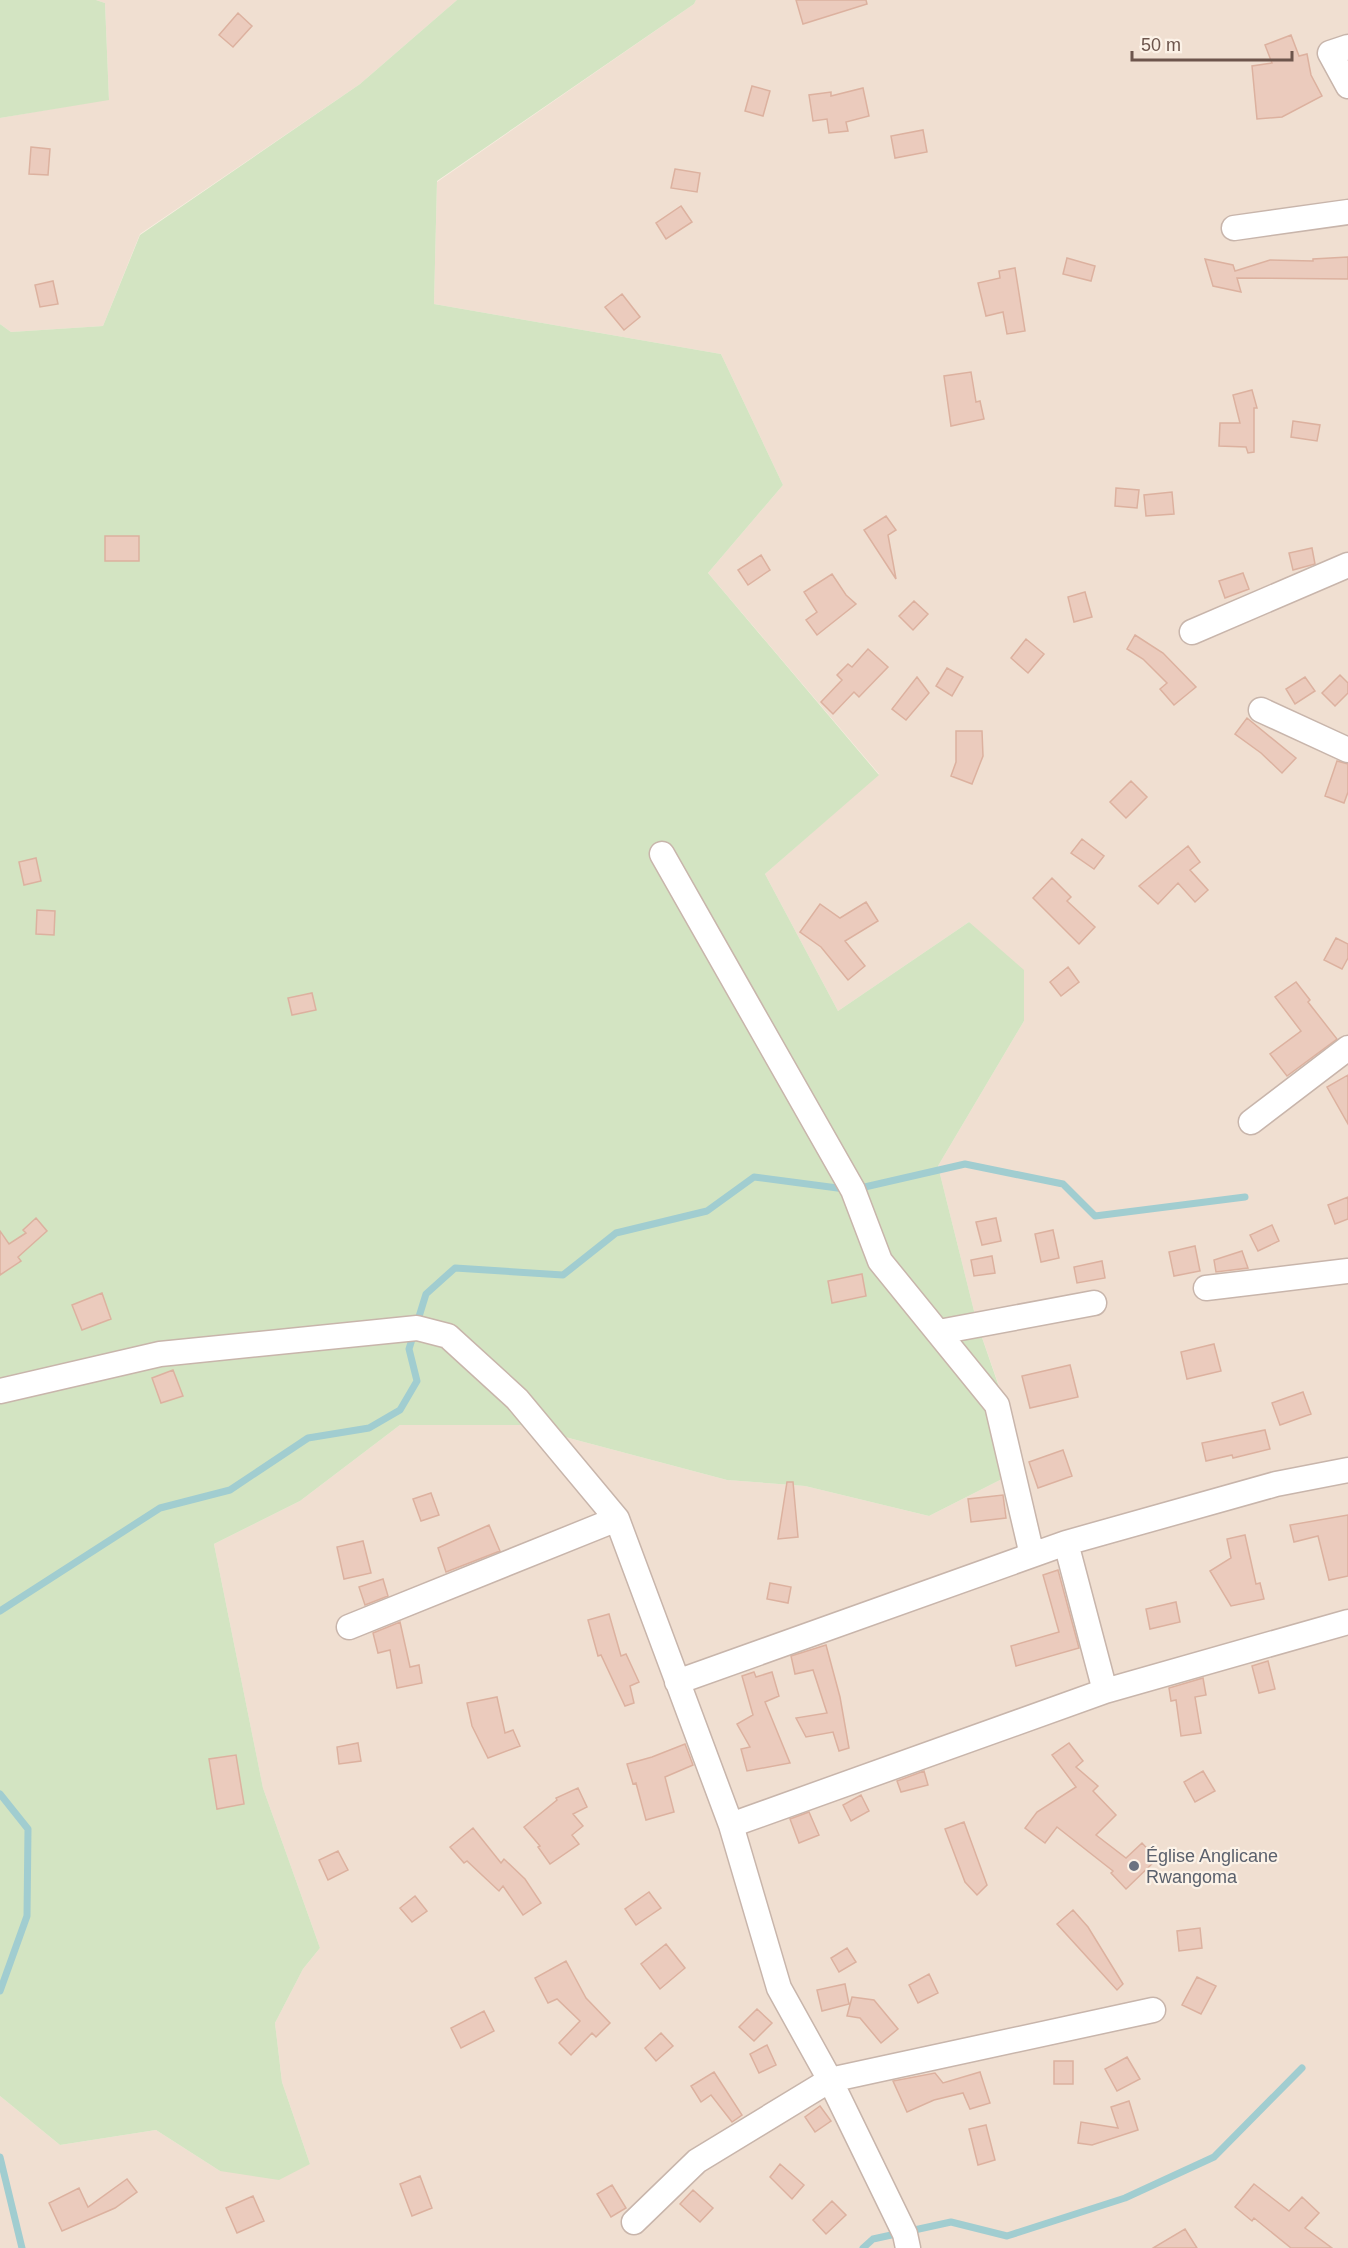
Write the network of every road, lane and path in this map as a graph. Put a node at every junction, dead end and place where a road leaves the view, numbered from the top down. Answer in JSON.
{"nodes":[{"id":1,"x":1348,"y":47,"type":"edge"},
{"id":2,"x":1348,"y":86,"type":"edge"},
{"id":3,"x":1348,"y":212,"type":"edge"},
{"id":4,"x":1234,"y":228,"type":"dead end"},
{"id":5,"x":1348,"y":565,"type":"edge"},
{"id":6,"x":1192,"y":632,"type":"dead end"},
{"id":7,"x":1261,"y":710,"type":"dead end"},
{"id":8,"x":1348,"y":750,"type":"edge"},
{"id":9,"x":662,"y":854,"type":"dead end"},
{"id":10,"x":1348,"y":1048,"type":"edge"},
{"id":11,"x":1251,"y":1122,"type":"dead end"},
{"id":12,"x":1348,"y":1270,"type":"edge"},
{"id":13,"x":1206,"y":1287,"type":"dead end"},
{"id":14,"x":1094,"y":1303,"type":"dead end"},
{"id":15,"x":939,"y":1332,"type":"junction"},
{"id":16,"x":0,"y":1391,"type":"edge"},
{"id":17,"x":1348,"y":1470,"type":"edge"},
{"id":18,"x":617,"y":1519,"type":"junction"},
{"id":19,"x":1066,"y":1543,"type":"junction"},
{"id":20,"x":1032,"y":1555,"type":"junction"},
{"id":21,"x":1348,"y":1622,"type":"edge"},
{"id":22,"x":349,"y":1627,"type":"dead end"},
{"id":23,"x":677,"y":1682,"type":"junction"},
{"id":24,"x":1105,"y":1691,"type":"junction"},
{"id":25,"x":731,"y":1825,"type":"junction"},
{"id":26,"x":1153,"y":2010,"type":"dead end"},
{"id":27,"x":830,"y":2080,"type":"junction"},
{"id":28,"x":634,"y":2222,"type":"dead end"},
{"id":29,"x":908,"y":2248,"type":"edge"}],
"edges":[{"from":1,"to":2,"type":"street"},
{"from":3,"to":4,"type":"street"},
{"from":5,"to":6,"type":"street"},
{"from":7,"to":8,"type":"street"},
{"from":9,"to":15,"type":"street"},
{"from":10,"to":11,"type":"street"},
{"from":12,"to":13,"type":"street"},
{"from":14,"to":15,"type":"street"},
{"from":15,"to":20,"type":"street"},
{"from":16,"to":18,"type":"street"},
{"from":17,"to":19,"type":"street"},
{"from":18,"to":22,"type":"street"},
{"from":18,"to":23,"type":"street"},
{"from":19,"to":20,"type":"street"},
{"from":19,"to":24,"type":"street"},
{"from":20,"to":23,"type":"street"},
{"from":21,"to":24,"type":"street"},
{"from":23,"to":25,"type":"street"},
{"from":24,"to":25,"type":"street"},
{"from":25,"to":27,"type":"street"},
{"from":26,"to":27,"type":"street"},
{"from":27,"to":28,"type":"street"},
{"from":27,"to":29,"type":"street"}]}
